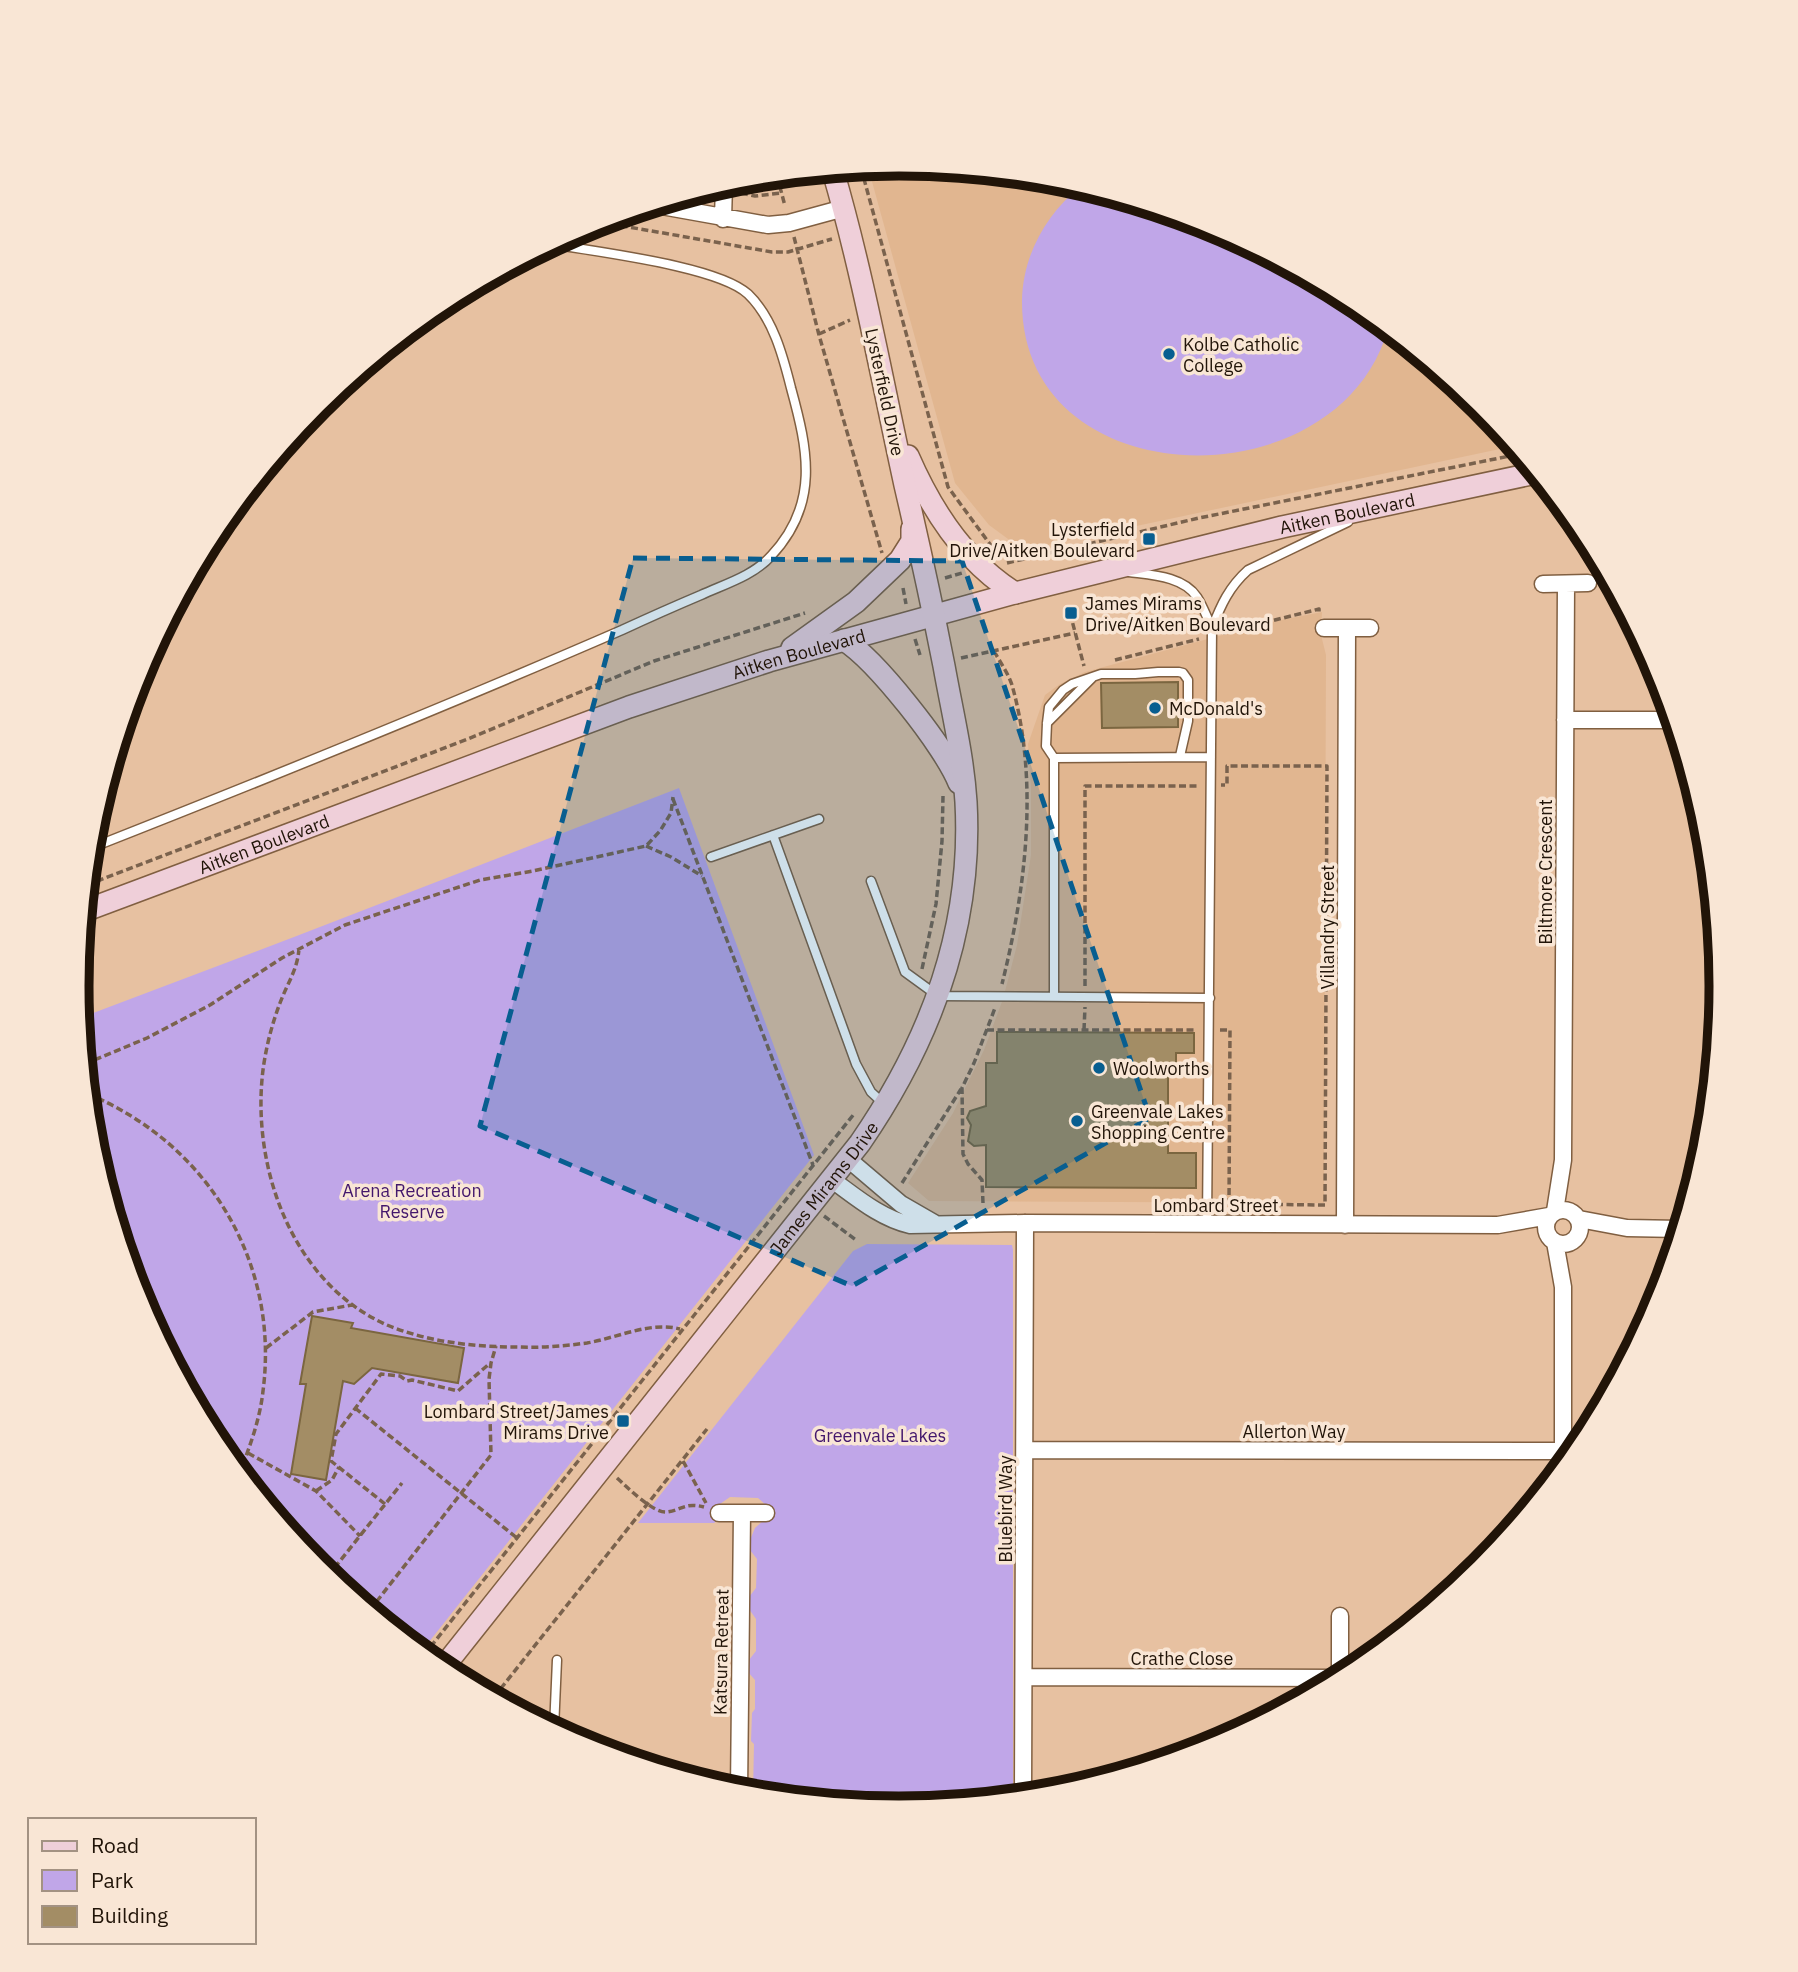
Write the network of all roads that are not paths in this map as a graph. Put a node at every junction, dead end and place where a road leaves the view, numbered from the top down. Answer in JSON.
{"nodes":[{"id":1,"x":835,"y":179,"type":"edge"},
{"id":2,"x":724,"y":196,"type":"edge"},
{"id":3,"x":844,"y":208,"type":"junction"},
{"id":4,"x":673,"y":209,"type":"edge"},
{"id":5,"x":723,"y":219,"type":"junction"},
{"id":6,"x":569,"y":247,"type":"edge"},
{"id":7,"x":888,"y":401,"type":"junction"},
{"id":8,"x":1527,"y":475,"type":"edge"},
{"id":9,"x":1379,"y":507,"type":"junction"},
{"id":10,"x":912,"y":516,"type":"junction"},
{"id":11,"x":1111,"y":570,"type":"junction"},
{"id":12,"x":1588,"y":583,"type":"dead end"},
{"id":13,"x":1543,"y":584,"type":"dead end"},
{"id":14,"x":1566,"y":584,"type":"junction"},
{"id":15,"x":1015,"y":593,"type":"junction"},
{"id":16,"x":934,"y":614,"type":"junction"},
{"id":17,"x":1212,"y":628,"type":"junction"},
{"id":18,"x":1324,"y":628,"type":"dead end"},
{"id":19,"x":1347,"y":628,"type":"junction"},
{"id":20,"x":1370,"y":628,"type":"dead end"},
{"id":21,"x":844,"y":640,"type":"junction"},
{"id":22,"x":769,"y":661,"type":"junction"},
{"id":23,"x":1565,"y":720,"type":"junction"},
{"id":24,"x":1664,"y":720,"type":"edge"},
{"id":25,"x":1180,"y":756,"type":"junction"},
{"id":26,"x":1211,"y":757,"type":"junction"},
{"id":27,"x":1054,"y":758,"type":"junction"},
{"id":28,"x":966,"y":802,"type":"junction"},
{"id":29,"x":819,"y":819,"type":"dead end"},
{"id":30,"x":773,"y":835,"type":"junction"},
{"id":31,"x":102,"y":844,"type":"edge"},
{"id":32,"x":711,"y":857,"type":"dead end"},
{"id":33,"x":871,"y":881,"type":"dead end"},
{"id":34,"x":93,"y":907,"type":"edge"},
{"id":35,"x":938,"y":996,"type":"junction"},
{"id":36,"x":1054,"y":997,"type":"junction"},
{"id":37,"x":1210,"y":999,"type":"junction"},
{"id":38,"x":878,"y":1098,"type":"junction"},
{"id":39,"x":848,"y":1159,"type":"junction"},
{"id":40,"x":1563,"y":1160,"type":"junction"},
{"id":41,"x":831,"y":1179,"type":"junction"},
{"id":42,"x":1552,"y":1213,"type":"junction"},
{"id":43,"x":934,"y":1223,"type":"junction"},
{"id":44,"x":1025,"y":1223,"type":"junction"},
{"id":45,"x":1207,"y":1225,"type":"junction"},
{"id":46,"x":1345,"y":1225,"type":"junction"},
{"id":47,"x":1498,"y":1225,"type":"junction"},
{"id":48,"x":1671,"y":1229,"type":"edge"},
{"id":49,"x":1568,"y":1231,"type":"junction"},
{"id":50,"x":1563,"y":1448,"type":"edge"},
{"id":51,"x":1025,"y":1450,"type":"junction"},
{"id":52,"x":1556,"y":1459,"type":"edge"},
{"id":53,"x":719,"y":1513,"type":"dead end"},
{"id":54,"x":742,"y":1513,"type":"junction"},
{"id":55,"x":766,"y":1513,"type":"dead end"},
{"id":56,"x":1340,"y":1616,"type":"dead end"},
{"id":57,"x":450,"y":1659,"type":"edge"},
{"id":58,"x":557,"y":1660,"type":"dead end"},
{"id":59,"x":1340,"y":1665,"type":"edge"},
{"id":60,"x":1024,"y":1677,"type":"junction"},
{"id":61,"x":1319,"y":1678,"type":"edge"},
{"id":62,"x":554,"y":1718,"type":"edge"},
{"id":63,"x":739,"y":1780,"type":"edge"},
{"id":64,"x":1023,"y":1786,"type":"edge"}],
"edges":[{"from":1,"to":3,"type":"street","name":"Lysterfield Drive"},
{"from":2,"to":5,"type":"street"},
{"from":3,"to":5,"type":"street"},
{"from":3,"to":7,"type":"street","name":"Lysterfield Drive"},
{"from":4,"to":5,"type":"street"},
{"from":6,"to":31,"type":"lane"},
{"from":7,"to":10,"type":"street","name":"Lysterfield Drive"},
{"from":7,"to":15,"type":"street"},
{"from":8,"to":9,"type":"street","name":"Aitken Boulevard"},
{"from":9,"to":11,"type":"street","name":"Aitken Boulevard"},
{"from":9,"to":17,"type":"lane"},
{"from":10,"to":16,"type":"street","name":"Lysterfield Drive"},
{"from":10,"to":22,"type":"street"},
{"from":11,"to":15,"type":"street","name":"Aitken Boulevard"},
{"from":11,"to":17,"type":"lane"},
{"from":12,"to":14,"type":"street"},
{"from":13,"to":14,"type":"street"},
{"from":14,"to":23,"type":"street","name":"Biltmore Crescent"},
{"from":15,"to":16,"type":"street","name":"Aitken Boulevard"},
{"from":16,"to":21,"type":"street","name":"Aitken Boulevard"},
{"from":16,"to":28,"type":"street","name":"James Mirams Drive"},
{"from":17,"to":26,"type":"lane"},
{"from":18,"to":19,"type":"street"},
{"from":19,"to":20,"type":"street"},
{"from":19,"to":46,"type":"street","name":"Villandry Street"},
{"from":21,"to":22,"type":"street","name":"Aitken Boulevard"},
{"from":21,"to":28,"type":"street"},
{"from":22,"to":34,"type":"street","name":"Aitken Boulevard"},
{"from":23,"to":24,"type":"street"},
{"from":23,"to":40,"type":"street","name":"Biltmore Crescent"},
{"from":25,"to":26,"type":"lane"},
{"from":25,"to":27,"type":"lane"},
{"from":25,"to":27,"type":"lane"},
{"from":26,"to":37,"type":"lane"},
{"from":27,"to":36,"type":"lane"},
{"from":28,"to":35,"type":"street","name":"James Mirams Drive"},
{"from":29,"to":30,"type":"lane"},
{"from":30,"to":32,"type":"lane"},
{"from":30,"to":38,"type":"lane"},
{"from":33,"to":35,"type":"lane"},
{"from":35,"to":36,"type":"lane"},
{"from":35,"to":38,"type":"street","name":"James Mirams Drive"},
{"from":36,"to":37,"type":"lane"},
{"from":37,"to":45,"type":"lane"},
{"from":38,"to":39,"type":"street","name":"James Mirams Drive"},
{"from":39,"to":41,"type":"street","name":"James Mirams Drive"},
{"from":39,"to":43,"type":"street"},
{"from":40,"to":42,"type":"street","name":"Biltmore Crescent"},
{"from":40,"to":49,"type":"street","name":"Biltmore Crescent"},
{"from":41,"to":43,"type":"street","name":"Lombard Street"},
{"from":41,"to":57,"type":"street","name":"James Mirams Drive"},
{"from":42,"to":47,"type":"street","name":"Lombard Street"},
{"from":42,"to":49,"type":"street","name":"Lombard Street"},
{"from":42,"to":49,"type":"street","name":"Biltmore Crescent"},
{"from":43,"to":44,"type":"street","name":"Lombard Street"},
{"from":44,"to":45,"type":"street","name":"Lombard Street"},
{"from":44,"to":51,"type":"street","name":"Bluebird Way"},
{"from":45,"to":46,"type":"street","name":"Lombard Street"},
{"from":46,"to":47,"type":"street","name":"Lombard Street"},
{"from":47,"to":49,"type":"street","name":"Lombard Street"},
{"from":48,"to":49,"type":"street","name":"Lombard Street"},
{"from":49,"to":50,"type":"street","name":"Biltmore Crescent"},
{"from":51,"to":52,"type":"street","name":"Allerton Way"},
{"from":51,"to":60,"type":"street","name":"Bluebird Way"},
{"from":53,"to":54,"type":"street"},
{"from":54,"to":55,"type":"street"},
{"from":54,"to":63,"type":"street","name":"Katsura Retreat"},
{"from":56,"to":59,"type":"street","name":"Crathe Close"},
{"from":58,"to":62,"type":"lane"},
{"from":60,"to":61,"type":"street","name":"Crathe Close"},
{"from":60,"to":64,"type":"street","name":"Bluebird Way"}]}
